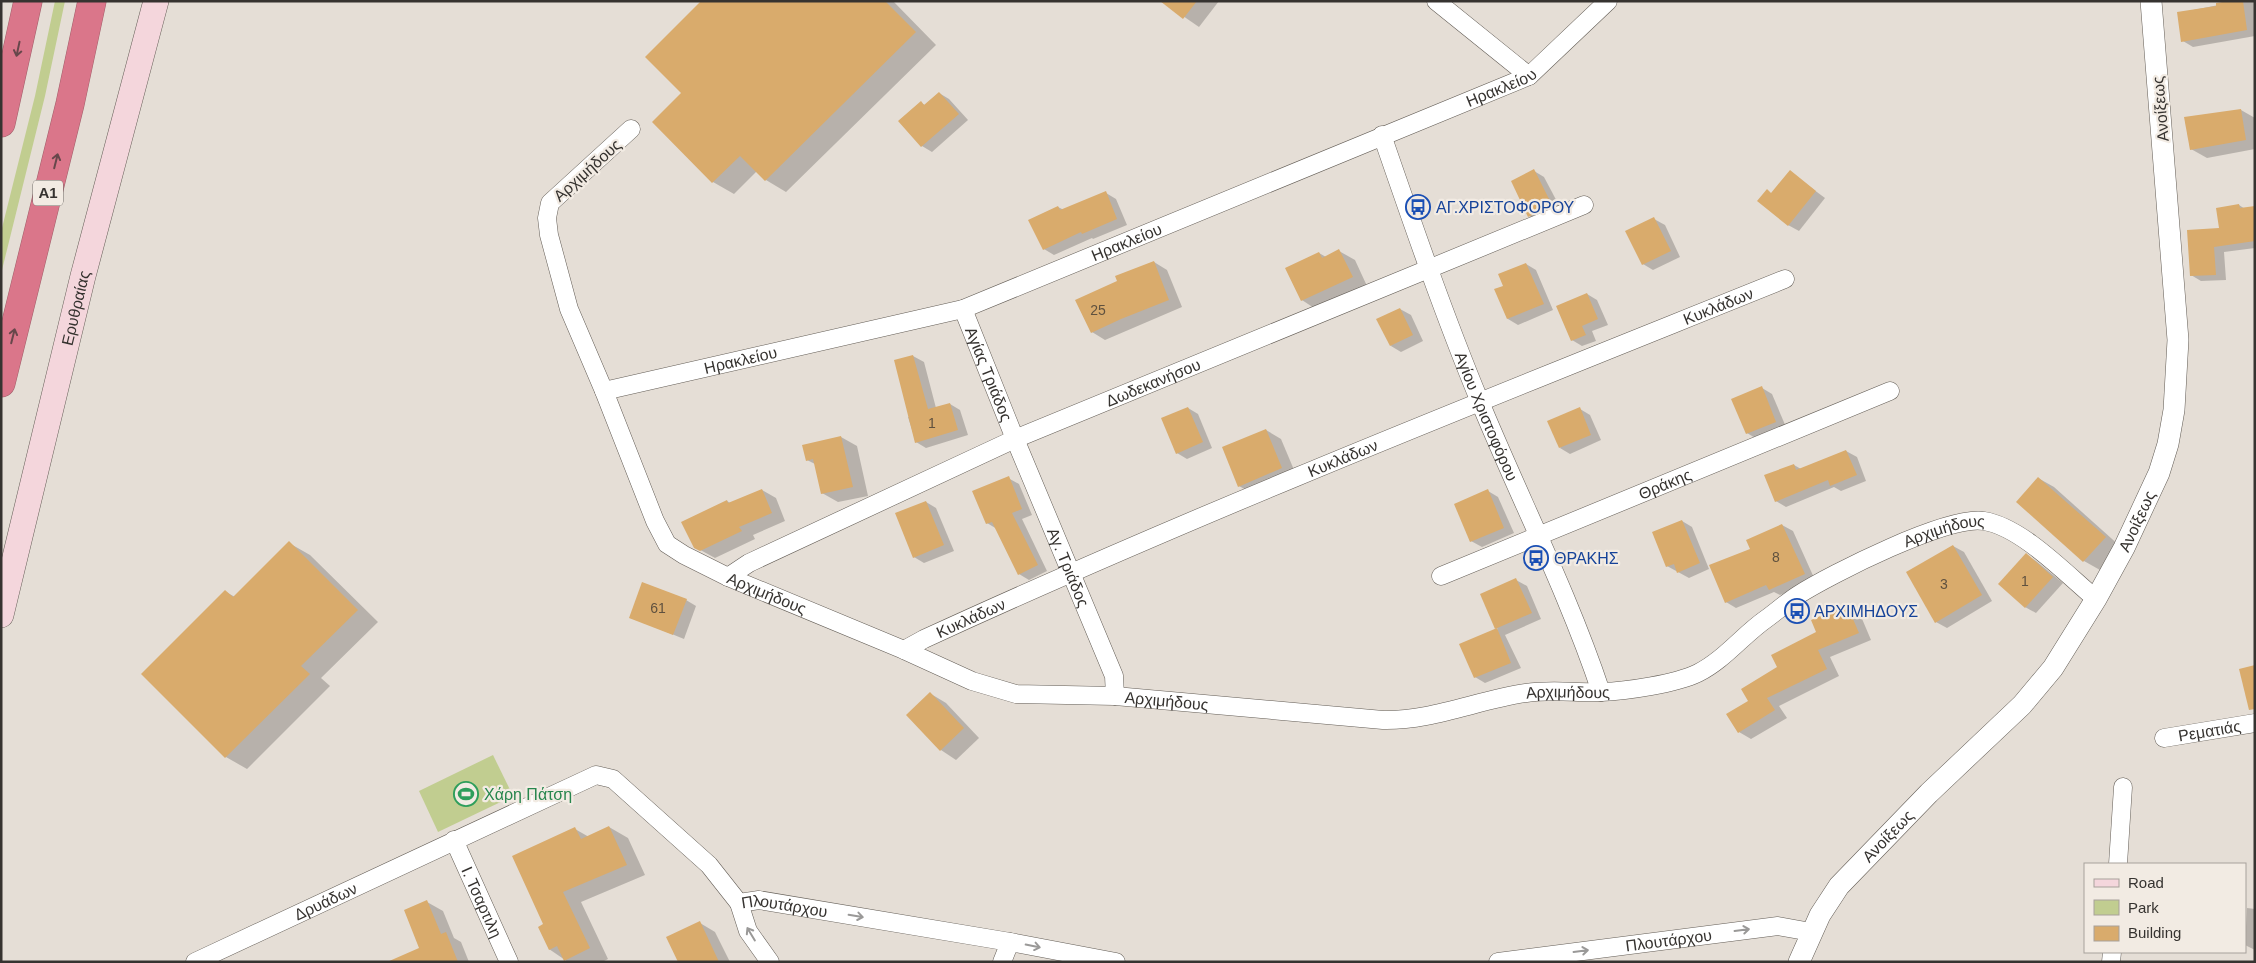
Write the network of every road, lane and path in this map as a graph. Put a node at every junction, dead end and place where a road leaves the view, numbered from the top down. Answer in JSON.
{"nodes":[{"id":1,"x":28,"y":1,"type":"edge"},
{"id":2,"x":92,"y":1,"type":"edge"},
{"id":3,"x":156,"y":1,"type":"edge"},
{"id":4,"x":1436,"y":1,"type":"edge"},
{"id":5,"x":1608,"y":1,"type":"edge"},
{"id":6,"x":2152,"y":1,"type":"edge"},
{"id":7,"x":1529,"y":76,"type":"junction"},
{"id":8,"x":1,"y":123,"type":"edge"},
{"id":9,"x":631,"y":129,"type":"dead end"},
{"id":10,"x":1382,"y":136,"type":"junction"},
{"id":11,"x":1584,"y":205,"type":"dead end"},
{"id":12,"x":1429,"y":268,"type":"junction"},
{"id":13,"x":1785,"y":279,"type":"dead end"},
{"id":14,"x":963,"y":309,"type":"junction"},
{"id":15,"x":1,"y":383,"type":"edge"},
{"id":16,"x":604,"y":390,"type":"junction"},
{"id":17,"x":1890,"y":391,"type":"dead end"},
{"id":18,"x":1480,"y":402,"type":"junction"},
{"id":19,"x":1015,"y":439,"type":"junction"},
{"id":20,"x":1539,"y":536,"type":"junction"},
{"id":21,"x":1071,"y":572,"type":"junction"},
{"id":22,"x":1441,"y":576,"type":"dead end"},
{"id":23,"x":728,"y":577,"type":"junction"},
{"id":24,"x":2096,"y":600,"type":"junction"},
{"id":25,"x":1,"y":615,"type":"edge"},
{"id":26,"x":904,"y":650,"type":"junction"},
{"id":27,"x":1601,"y":692,"type":"junction"},
{"id":28,"x":1115,"y":696,"type":"junction"},
{"id":29,"x":2255,"y":723,"type":"edge"},
{"id":30,"x":2164,"y":738,"type":"dead end"},
{"id":31,"x":2123,"y":788,"type":"dead end"},
{"id":32,"x":454,"y":840,"type":"junction"},
{"id":33,"x":2118,"y":863,"type":"edge"},
{"id":34,"x":739,"y":903,"type":"junction"},
{"id":35,"x":1811,"y":932,"type":"junction"},
{"id":36,"x":1010,"y":942,"type":"junction"},
{"id":37,"x":195,"y":962,"type":"edge"},
{"id":38,"x":509,"y":962,"type":"edge"},
{"id":39,"x":770,"y":962,"type":"edge"},
{"id":40,"x":1002,"y":962,"type":"edge"},
{"id":41,"x":1116,"y":962,"type":"edge"},
{"id":42,"x":1498,"y":962,"type":"edge"},
{"id":43,"x":1799,"y":962,"type":"edge"}],
"edges":[{"from":1,"to":8,"type":"highway","one_way":true},
{"from":15,"to":2,"type":"highway","number":"Α1","one_way":true},
{"from":3,"to":25,"type":"main road","name":"Ερυθραίας"},
{"from":4,"to":7,"type":"street"},
{"from":5,"to":7,"type":"street","name":"Ηρακλείου"},
{"from":6,"to":24,"type":"street","name":"Ανοίξεως"},
{"from":7,"to":10,"type":"street","name":"Ηρακλείου"},
{"from":9,"to":16,"type":"street","name":"Αρχιμήδους"},
{"from":10,"to":12,"type":"street","name":"Αγίου Χριστοφόρου"},
{"from":10,"to":14,"type":"street","name":"Ηρακλείου"},
{"from":11,"to":12,"type":"street","name":"Δωδεκανήσου"},
{"from":12,"to":18,"type":"street","name":"Αγίου Χριστοφόρου"},
{"from":12,"to":19,"type":"street","name":"Δωδεκανήσου"},
{"from":13,"to":18,"type":"street","name":"Κυκλάδων"},
{"from":14,"to":16,"type":"street","name":"Ηρακλείου"},
{"from":14,"to":19,"type":"street","name":"Αγίας Τριάδος"},
{"from":16,"to":23,"type":"street","name":"Αρχιμήδους"},
{"from":17,"to":20,"type":"street","name":"Θράκης"},
{"from":18,"to":20,"type":"street","name":"Αγίου Χριστοφόρου"},
{"from":18,"to":21,"type":"street","name":"Κυκλάδων"},
{"from":19,"to":21,"type":"street","name":"Αγ. Τριάδος"},
{"from":19,"to":23,"type":"street","name":"Δωδεκανήσου"},
{"from":20,"to":22,"type":"street","name":"Θράκης"},
{"from":20,"to":27,"type":"street","name":"Αγίου Χριστοφόρου"},
{"from":21,"to":26,"type":"street","name":"Κυκλάδων"},
{"from":21,"to":28,"type":"street","name":"Αγ. Τριάδος"},
{"from":23,"to":26,"type":"street","name":"Αρχιμήδους"},
{"from":24,"to":27,"type":"street","name":"Αρχιμήδους"},
{"from":24,"to":35,"type":"street","name":"Ανοίξεως"},
{"from":26,"to":28,"type":"street","name":"Αρχιμήδους"},
{"from":27,"to":28,"type":"street","name":"Αρχιμήδους"},
{"from":29,"to":30,"type":"street","name":"Ρεματιάς"},
{"from":31,"to":33,"type":"street"},
{"from":32,"to":34,"type":"street","name":"Πλουτάρχου"},
{"from":32,"to":37,"type":"street","name":"Δρυάδων"},
{"from":32,"to":38,"type":"street","name":"Ι. Τσαρτιλη"},
{"from":34,"to":36,"type":"street","name":"Πλουτάρχου","one_way":true},
{"from":39,"to":34,"type":"street","one_way":true},
{"from":42,"to":35,"type":"street","name":"Πλουτάρχου","one_way":true},
{"from":35,"to":43,"type":"street","name":"Ανοίξεως"},
{"from":36,"to":40,"type":"street"},
{"from":36,"to":41,"type":"street","name":"Πλουτάρχου","one_way":true}]}
